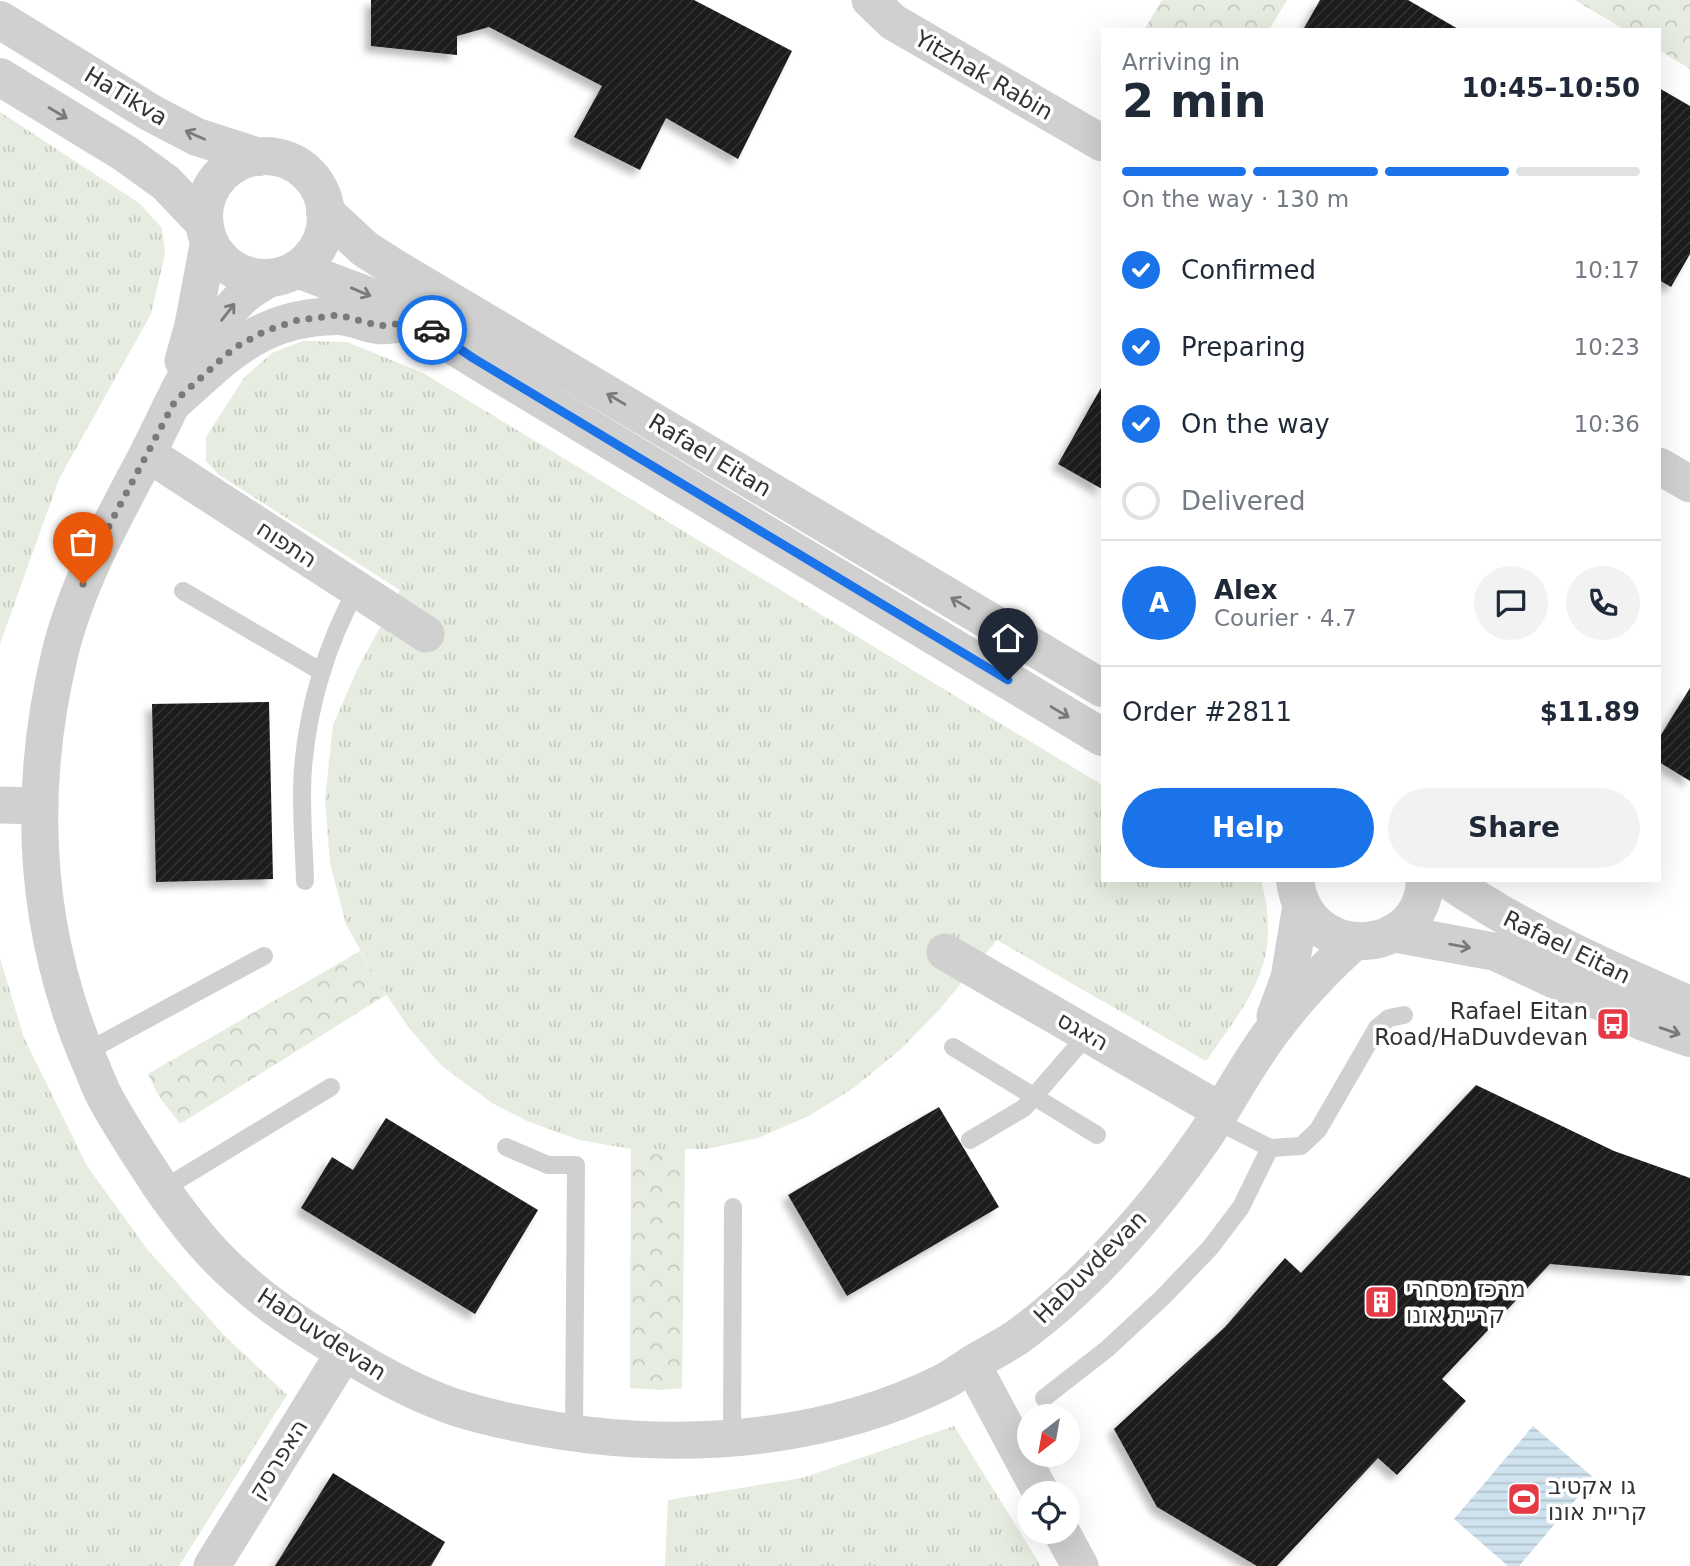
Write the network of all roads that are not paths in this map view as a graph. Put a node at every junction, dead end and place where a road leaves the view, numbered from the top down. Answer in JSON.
{"nodes":[{"id":1,"x":870,"y":0,"type":"edge"},
{"id":2,"x":0,"y":20,"type":"edge"},
{"id":3,"x":0,"y":77,"type":"edge"},
{"id":4,"x":1101,"y":142,"type":"edge"},
{"id":5,"x":259,"y":157,"type":"junction"},
{"id":6,"x":326,"y":212,"type":"junction"},
{"id":7,"x":206,"y":232,"type":"junction"},
{"id":8,"x":284,"y":273,"type":"junction"},
{"id":9,"x":417,"y":321,"type":"junction"},
{"id":10,"x":171,"y":407,"type":"junction"},
{"id":11,"x":148,"y":454,"type":"junction"},
{"id":12,"x":1661,"y":467,"type":"edge"},
{"id":13,"x":1690,"y":484,"type":"edge"},
{"id":14,"x":357,"y":589,"type":"junction"},
{"id":15,"x":183,"y":591,"type":"dead end"},
{"id":16,"x":426,"y":634,"type":"dead end"},
{"id":17,"x":322,"y":672,"type":"junction"},
{"id":18,"x":1101,"y":687,"type":"edge"},
{"id":19,"x":1101,"y":736,"type":"edge"},
{"id":20,"x":0,"y":805,"type":"edge"},
{"id":21,"x":40,"y":806,"type":"junction"},
{"id":22,"x":306,"y":881,"type":"dead end"},
{"id":23,"x":1425,"y":882,"type":"edge"},
{"id":24,"x":1451,"y":882,"type":"edge"},
{"id":25,"x":1298,"y":892,"type":"edge"},
{"id":26,"x":1392,"y":933,"type":"junction"},
{"id":27,"x":1354,"y":942,"type":"junction"},
{"id":28,"x":945,"y":952,"type":"dead end"},
{"id":29,"x":264,"y":957,"type":"dead end"},
{"id":30,"x":1690,"y":1005,"type":"edge"},
{"id":31,"x":1405,"y":1015,"type":"dead end"},
{"id":32,"x":1088,"y":1034,"type":"junction"},
{"id":33,"x":1268,"y":1037,"type":"junction"},
{"id":34,"x":1690,"y":1038,"type":"edge"},
{"id":35,"x":953,"y":1047,"type":"dead end"},
{"id":36,"x":86,"y":1052,"type":"junction"},
{"id":37,"x":331,"y":1087,"type":"dead end"},
{"id":38,"x":1034,"y":1097,"type":"junction"},
{"id":39,"x":1218,"y":1115,"type":"junction"},
{"id":40,"x":1097,"y":1135,"type":"dead end"},
{"id":41,"x":970,"y":1140,"type":"dead end"},
{"id":42,"x":506,"y":1147,"type":"dead end"},
{"id":43,"x":1270,"y":1148,"type":"junction"},
{"id":44,"x":163,"y":1189,"type":"junction"},
{"id":45,"x":733,"y":1207,"type":"dead end"},
{"id":46,"x":344,"y":1353,"type":"junction"},
{"id":47,"x":972,"y":1364,"type":"junction"},
{"id":48,"x":1044,"y":1398,"type":"dead end"},
{"id":49,"x":574,"y":1433,"type":"junction"},
{"id":50,"x":732,"y":1437,"type":"junction"},
{"id":51,"x":1035,"y":1481,"type":"edge"},
{"id":52,"x":1068,"y":1544,"type":"edge"},
{"id":53,"x":212,"y":1566,"type":"edge"},
{"id":54,"x":1080,"y":1566,"type":"edge"}],
"edges":[{"from":1,"to":4,"type":"street","name":"Yitzhak Rabin"},
{"from":5,"to":2,"type":"street","name":"HaTikva","one_way":true},
{"from":3,"to":7,"type":"street","one_way":true},
{"from":5,"to":6,"type":"street"},
{"from":5,"to":7,"type":"street"},
{"from":6,"to":8,"type":"street"},
{"from":18,"to":6,"type":"street","name":"Rafael Eitan","one_way":true},
{"from":7,"to":8,"type":"street"},
{"from":7,"to":10,"type":"street","name":"HaDuvdevan"},
{"from":8,"to":9,"type":"street","name":"Rafael Eitan","one_way":true},
{"from":10,"to":8,"type":"street","name":"HaDuvdevan","one_way":true},
{"from":9,"to":10,"type":"street"},
{"from":9,"to":19,"type":"street","name":"Rafael Eitan","one_way":true},
{"from":10,"to":11,"type":"street","name":"HaDuvdevan"},
{"from":11,"to":14,"type":"street","name":"התפוח"},
{"from":11,"to":21,"type":"street","name":"HaDuvdevan"},
{"from":12,"to":13,"type":"street"},
{"from":14,"to":16,"type":"street","name":"התפוח"},
{"from":14,"to":17,"type":"lane"},
{"from":15,"to":17,"type":"lane"},
{"from":17,"to":22,"type":"lane"},
{"from":20,"to":21,"type":"street"},
{"from":21,"to":36,"type":"street","name":"HaDuvdevan"},
{"from":23,"to":26,"type":"street"},
{"from":24,"to":30,"type":"street","name":"Rafael Eitan"},
{"from":25,"to":27,"type":"street"},
{"from":25,"to":33,"type":"street","name":"HaDuvdevan"},
{"from":26,"to":27,"type":"street"},
{"from":26,"to":34,"type":"street","name":"Rafael Eitan","one_way":true},
{"from":27,"to":33,"type":"street","name":"HaDuvdevan"},
{"from":28,"to":32,"type":"street","name":"האגס"},
{"from":29,"to":36,"type":"lane"},
{"from":31,"to":43,"type":"lane"},
{"from":32,"to":38,"type":"lane"},
{"from":32,"to":39,"type":"street","name":"האגס"},
{"from":33,"to":39,"type":"street","name":"HaDuvdevan"},
{"from":35,"to":38,"type":"lane"},
{"from":36,"to":44,"type":"street","name":"HaDuvdevan"},
{"from":37,"to":44,"type":"lane"},
{"from":38,"to":40,"type":"lane"},
{"from":38,"to":41,"type":"lane"},
{"from":39,"to":43,"type":"lane"},
{"from":39,"to":47,"type":"street","name":"HaDuvdevan"},
{"from":42,"to":49,"type":"lane"},
{"from":43,"to":48,"type":"lane"},
{"from":44,"to":46,"type":"street","name":"HaDuvdevan"},
{"from":45,"to":50,"type":"lane"},
{"from":46,"to":49,"type":"street","name":"HaDuvdevan"},
{"from":46,"to":53,"type":"street","name":"האפרסק"},
{"from":47,"to":50,"type":"street","name":"HaDuvdevan"},
{"from":47,"to":51,"type":"street"},
{"from":49,"to":50,"type":"street","name":"HaDuvdevan"},
{"from":52,"to":54,"type":"street"}]}
